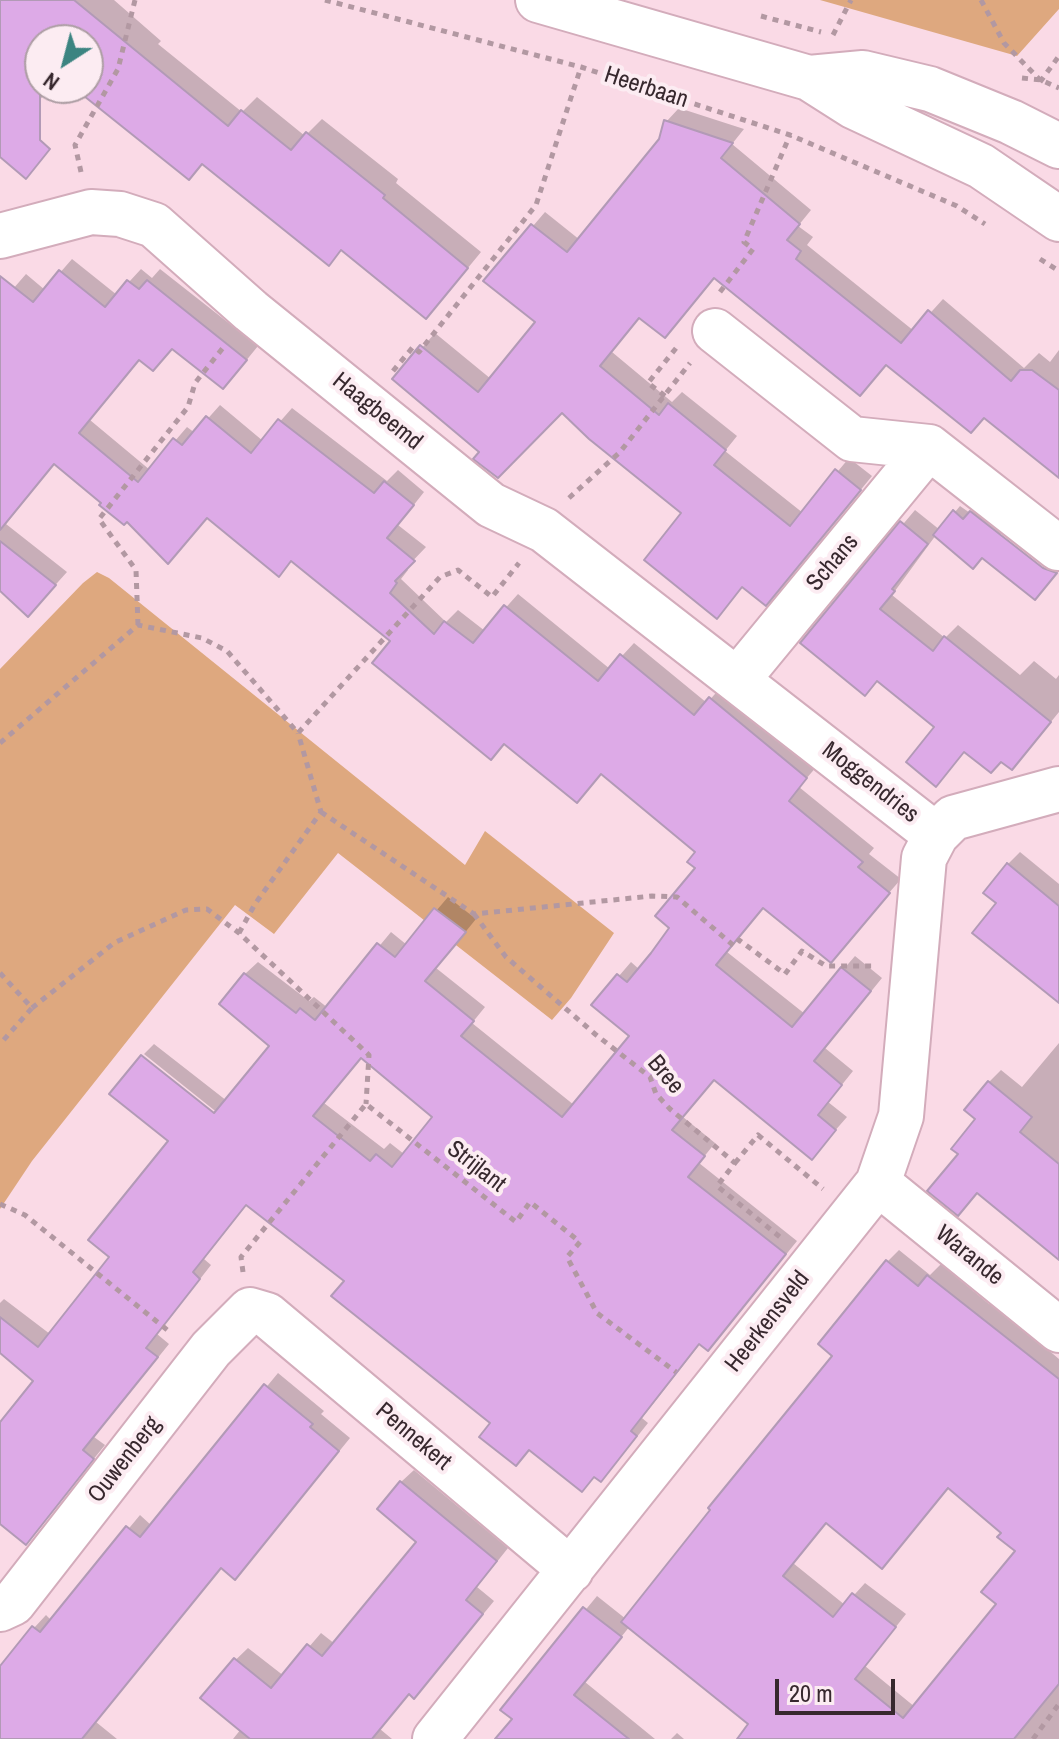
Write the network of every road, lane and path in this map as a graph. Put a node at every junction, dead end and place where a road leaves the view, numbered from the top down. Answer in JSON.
{"nodes":[{"id":1,"x":135,"y":0,"type":"edge"},
{"id":2,"x":325,"y":0,"type":"edge"},
{"id":3,"x":538,"y":0,"type":"edge"},
{"id":4,"x":851,"y":0,"type":"edge"},
{"id":5,"x":981,"y":0,"type":"edge"},
{"id":6,"x":833,"y":35,"type":"dead end"},
{"id":7,"x":581,"y":67,"type":"junction"},
{"id":8,"x":809,"y":78,"type":"junction"},
{"id":9,"x":1041,"y":80,"type":"dead end"},
{"id":10,"x":790,"y":135,"type":"junction"},
{"id":11,"x":1059,"y":146,"type":"edge"},
{"id":12,"x":1059,"y":160,"type":"edge"},
{"id":13,"x":957,"y":206,"type":"dead end"},
{"id":14,"x":91,"y":212,"type":"junction"},
{"id":15,"x":1057,"y":215,"type":"edge"},
{"id":16,"x":0,"y":236,"type":"edge"},
{"id":17,"x":251,"y":311,"type":"junction"},
{"id":18,"x":702,"y":325,"type":"junction"},
{"id":19,"x":665,"y":396,"type":"junction"},
{"id":20,"x":367,"y":403,"type":"junction"},
{"id":21,"x":929,"y":447,"type":"junction"},
{"id":22,"x":544,"y":530,"type":"junction"},
{"id":23,"x":1058,"y":548,"type":"edge"},
{"id":24,"x":138,"y":625,"type":"junction"},
{"id":25,"x":738,"y":679,"type":"junction"},
{"id":26,"x":298,"y":733,"type":"junction"},
{"id":27,"x":0,"y":743,"type":"edge"},
{"id":28,"x":1059,"y":789,"type":"edge"},
{"id":29,"x":321,"y":812,"type":"junction"},
{"id":30,"x":936,"y":835,"type":"junction"},
{"id":31,"x":474,"y":914,"type":"junction"},
{"id":32,"x":239,"y":933,"type":"junction"},
{"id":33,"x":914,"y":965,"type":"junction"},
{"id":34,"x":0,"y":973,"type":"edge"},
{"id":35,"x":32,"y":1008,"type":"junction"},
{"id":36,"x":0,"y":1044,"type":"edge"},
{"id":37,"x":366,"y":1104,"type":"junction"},
{"id":38,"x":735,"y":1163,"type":"junction"},
{"id":39,"x":878,"y":1183,"type":"junction"},
{"id":40,"x":831,"y":1195,"type":"dead end"},
{"id":41,"x":0,"y":1204,"type":"edge"},
{"id":42,"x":832,"y":1242,"type":"junction"},
{"id":43,"x":250,"y":1310,"type":"junction"},
{"id":44,"x":1059,"y":1330,"type":"edge"},
{"id":45,"x":203,"y":1360,"type":"junction"},
{"id":46,"x":709,"y":1396,"type":"junction"},
{"id":47,"x":571,"y":1570,"type":"junction"},
{"id":48,"x":0,"y":1609,"type":"edge"},
{"id":49,"x":1059,"y":1704,"type":"edge"},
{"id":50,"x":435,"y":1739,"type":"edge"},
{"id":51,"x":1033,"y":1739,"type":"edge"}],
"edges":[{"from":1,"to":14,"type":"path"},
{"from":2,"to":7,"type":"path","name":"Heerbaan"},
{"from":3,"to":8,"type":"street"},
{"from":4,"to":6,"type":"path"},
{"from":5,"to":9,"type":"path"},
{"from":7,"to":10,"type":"path","name":"Heerbaan"},
{"from":7,"to":20,"type":"path"},
{"from":8,"to":11,"type":"street"},
{"from":8,"to":15,"type":"street"},
{"from":10,"to":13,"type":"path","name":"Heerbaan"},
{"from":10,"to":18,"type":"path"},
{"from":12,"to":15,"type":"street"},
{"from":14,"to":16,"type":"street","name":"Haagbeemd"},
{"from":14,"to":17,"type":"street","name":"Haagbeemd"},
{"from":17,"to":20,"type":"street","name":"Haagbeemd"},
{"from":17,"to":24,"type":"path"},
{"from":18,"to":19,"type":"path"},
{"from":18,"to":19,"type":"path"},
{"from":18,"to":21,"type":"street"},
{"from":19,"to":22,"type":"path"},
{"from":20,"to":22,"type":"street","name":"Haagbeemd"},
{"from":21,"to":23,"type":"street"},
{"from":21,"to":25,"type":"street","name":"Schans"},
{"from":22,"to":25,"type":"street","name":"Haagbeemd"},
{"from":22,"to":26,"type":"path"},
{"from":24,"to":26,"type":"path"},
{"from":24,"to":27,"type":"path"},
{"from":25,"to":30,"type":"street","name":"Moggendries"},
{"from":26,"to":29,"type":"path"},
{"from":28,"to":30,"type":"street","name":"Moggendries"},
{"from":29,"to":31,"type":"path","name":"Bree"},
{"from":29,"to":32,"type":"path"},
{"from":30,"to":33,"type":"street","name":"Heerkensveld"},
{"from":31,"to":33,"type":"path"},
{"from":31,"to":38,"type":"path","name":"Bree"},
{"from":32,"to":35,"type":"path"},
{"from":32,"to":37,"type":"path"},
{"from":33,"to":39,"type":"street","name":"Heerkensveld"},
{"from":34,"to":35,"type":"path"},
{"from":35,"to":36,"type":"path"},
{"from":37,"to":43,"type":"path"},
{"from":37,"to":46,"type":"path","name":"Strijlant"},
{"from":38,"to":40,"type":"path"},
{"from":38,"to":42,"type":"path"},
{"from":39,"to":42,"type":"street","name":"Heerkensveld"},
{"from":39,"to":44,"type":"street","name":"Warande"},
{"from":41,"to":45,"type":"path"},
{"from":42,"to":46,"type":"street","name":"Heerkensveld"},
{"from":43,"to":45,"type":"street","name":"Ouwenberg"},
{"from":43,"to":47,"type":"street","name":"Pennekert"},
{"from":45,"to":48,"type":"street","name":"Ouwenberg"},
{"from":46,"to":47,"type":"street","name":"Heerkensveld"},
{"from":47,"to":50,"type":"street","name":"Heerkensveld"},
{"from":49,"to":51,"type":"path"}]}
